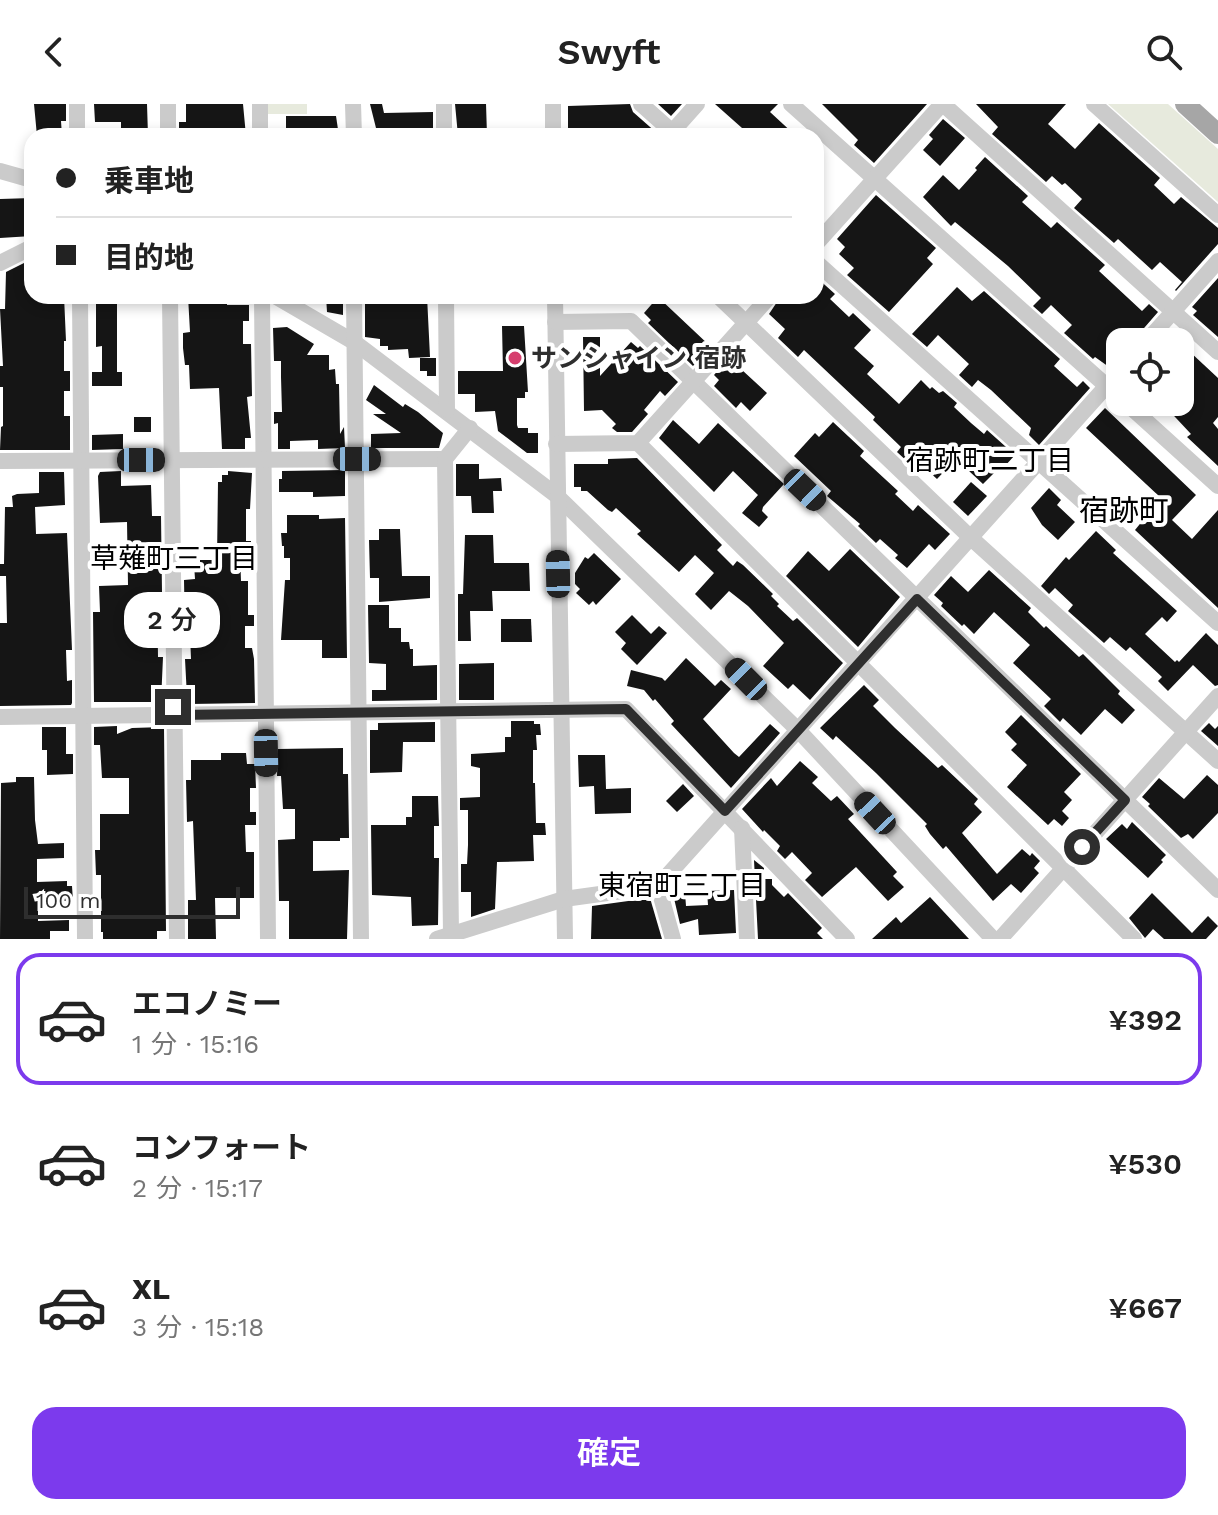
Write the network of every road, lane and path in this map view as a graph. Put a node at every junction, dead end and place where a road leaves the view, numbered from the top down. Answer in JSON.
{"nodes":[{"id":1,"x":77,"y":104,"type":"edge"},
{"id":2,"x":168,"y":104,"type":"edge"},
{"id":3,"x":260,"y":104,"type":"edge"},
{"id":4,"x":353,"y":104,"type":"edge"},
{"id":5,"x":444,"y":104,"type":"edge"},
{"id":6,"x":553,"y":104,"type":"edge"},
{"id":7,"x":641,"y":104,"type":"edge"},
{"id":8,"x":697,"y":104,"type":"edge"},
{"id":9,"x":791,"y":104,"type":"edge"},
{"id":10,"x":942,"y":104,"type":"edge"},
{"id":11,"x":1094,"y":104,"type":"edge"},
{"id":12,"x":1185,"y":104,"type":"edge"},
{"id":13,"x":77,"y":128,"type":"edge"},
{"id":14,"x":168,"y":128,"type":"edge"},
{"id":15,"x":260,"y":128,"type":"edge"},
{"id":16,"x":354,"y":128,"type":"edge"},
{"id":17,"x":444,"y":128,"type":"edge"},
{"id":18,"x":553,"y":128,"type":"edge"},
{"id":19,"x":667,"y":128,"type":"edge"},
{"id":20,"x":679,"y":128,"type":"edge"},
{"id":21,"x":818,"y":128,"type":"edge"},
{"id":22,"x":824,"y":133,"type":"edge"},
{"id":23,"x":1218,"y":134,"type":"edge"},
{"id":24,"x":0,"y":171,"type":"edge"},
{"id":25,"x":24,"y":178,"type":"edge"},
{"id":26,"x":875,"y":178,"type":"junction"},
{"id":27,"x":1218,"y":215,"type":"edge"},
{"id":28,"x":824,"y":235,"type":"edge"},
{"id":29,"x":24,"y":251,"type":"edge"},
{"id":30,"x":1218,"y":261,"type":"edge"},
{"id":31,"x":0,"y":263,"type":"edge"},
{"id":32,"x":824,"y":269,"type":"edge"},
{"id":33,"x":80,"y":304,"type":"edge"},
{"id":34,"x":170,"y":304,"type":"edge"},
{"id":35,"x":262,"y":304,"type":"edge"},
{"id":36,"x":289,"y":304,"type":"edge"},
{"id":37,"x":354,"y":304,"type":"edge"},
{"id":38,"x":446,"y":304,"type":"edge"},
{"id":39,"x":555,"y":304,"type":"edge"},
{"id":40,"x":727,"y":304,"type":"edge"},
{"id":41,"x":763,"y":304,"type":"edge"},
{"id":42,"x":1174,"y":311,"type":"junction"},
{"id":43,"x":555,"y":322,"type":"junction"},
{"id":44,"x":746,"y":322,"type":"junction"},
{"id":45,"x":1159,"y":328,"type":"edge"},
{"id":46,"x":354,"y":342,"type":"junction"},
{"id":47,"x":1218,"y":352,"type":"edge"},
{"id":48,"x":693,"y":382,"type":"junction"},
{"id":49,"x":1106,"y":385,"type":"edge"},
{"id":50,"x":1106,"y":387,"type":"edge"},
{"id":51,"x":447,"y":410,"type":"junction"},
{"id":52,"x":1140,"y":416,"type":"edge"},
{"id":53,"x":470,"y":428,"type":"junction"},
{"id":54,"x":638,"y":443,"type":"junction"},
{"id":55,"x":556,"y":444,"type":"junction"},
{"id":56,"x":357,"y":459,"type":"junction"},
{"id":57,"x":445,"y":459,"type":"junction"},
{"id":58,"x":172,"y":460,"type":"junction"},
{"id":59,"x":263,"y":460,"type":"junction"},
{"id":60,"x":0,"y":461,"type":"edge"},
{"id":61,"x":81,"y":461,"type":"junction"},
{"id":62,"x":1039,"y":462,"type":"junction"},
{"id":63,"x":1218,"y":486,"type":"edge"},
{"id":64,"x":556,"y":495,"type":"junction"},
{"id":65,"x":971,"y":538,"type":"junction"},
{"id":66,"x":917,"y":599,"type":"junction"},
{"id":67,"x":1218,"y":623,"type":"edge"},
{"id":68,"x":860,"y":663,"type":"junction"},
{"id":69,"x":1218,"y":696,"type":"edge"},
{"id":70,"x":560,"y":710,"type":"junction"},
{"id":71,"x":449,"y":711,"type":"junction"},
{"id":72,"x":358,"y":713,"type":"junction"},
{"id":73,"x":266,"y":714,"type":"junction"},
{"id":74,"x":174,"y":715,"type":"junction"},
{"id":75,"x":83,"y":716,"type":"junction"},
{"id":76,"x":0,"y":717,"type":"edge"},
{"id":77,"x":799,"y":731,"type":"junction"},
{"id":78,"x":1186,"y":732,"type":"junction"},
{"id":79,"x":1218,"y":761,"type":"edge"},
{"id":80,"x":1125,"y":800,"type":"junction"},
{"id":81,"x":725,"y":811,"type":"junction"},
{"id":82,"x":742,"y":828,"type":"junction"},
{"id":83,"x":1063,"y":868,"type":"junction"},
{"id":84,"x":658,"y":886,"type":"junction"},
{"id":85,"x":1218,"y":890,"type":"edge"},
{"id":86,"x":564,"y":899,"type":"junction"},
{"id":87,"x":479,"y":932,"type":"edge"},
{"id":88,"x":444,"y":937,"type":"edge"},
{"id":89,"x":85,"y":939,"type":"edge"},
{"id":90,"x":177,"y":939,"type":"edge"},
{"id":91,"x":268,"y":939,"type":"edge"},
{"id":92,"x":361,"y":939,"type":"edge"},
{"id":93,"x":565,"y":939,"type":"edge"},
{"id":94,"x":673,"y":939,"type":"edge"},
{"id":95,"x":747,"y":939,"type":"edge"},
{"id":96,"x":847,"y":939,"type":"edge"},
{"id":97,"x":993,"y":939,"type":"edge"},
{"id":98,"x":1000,"y":939,"type":"edge"},
{"id":99,"x":1134,"y":939,"type":"edge"}],
"edges":[{"from":1,"to":13,"type":"street"},
{"from":2,"to":14,"type":"street"},
{"from":3,"to":15,"type":"street"},
{"from":4,"to":16,"type":"street"},
{"from":5,"to":17,"type":"street"},
{"from":6,"to":18,"type":"street"},
{"from":7,"to":19,"type":"street"},
{"from":8,"to":20,"type":"street"},
{"from":9,"to":21,"type":"street"},
{"from":10,"to":26,"type":"street"},
{"from":10,"to":42,"type":"street"},
{"from":11,"to":27,"type":"street"},
{"from":12,"to":23,"type":"main road"},
{"from":22,"to":26,"type":"street"},
{"from":24,"to":25,"type":"street"},
{"from":26,"to":28,"type":"street"},
{"from":26,"to":49,"type":"street"},
{"from":29,"to":31,"type":"street"},
{"from":30,"to":42,"type":"street"},
{"from":32,"to":62,"type":"street"},
{"from":33,"to":61,"type":"street"},
{"from":34,"to":58,"type":"street"},
{"from":35,"to":59,"type":"street"},
{"from":36,"to":46,"type":"street"},
{"from":37,"to":46,"type":"street"},
{"from":38,"to":51,"type":"street"},
{"from":39,"to":43,"type":"street"},
{"from":40,"to":44,"type":"street"},
{"from":41,"to":44,"type":"street"},
{"from":42,"to":45,"type":"street"},
{"from":42,"to":47,"type":"street"},
{"from":43,"to":48,"type":"street"},
{"from":43,"to":55,"type":"street"},
{"from":44,"to":48,"type":"street"},
{"from":44,"to":65,"type":"street"},
{"from":46,"to":51,"type":"street"},
{"from":46,"to":56,"type":"street"},
{"from":48,"to":54,"type":"street"},
{"from":48,"to":66,"type":"street"},
{"from":50,"to":62,"type":"street"},
{"from":51,"to":53,"type":"street"},
{"from":52,"to":63,"type":"street"},
{"from":53,"to":57,"type":"street"},
{"from":53,"to":64,"type":"street"},
{"from":54,"to":55,"type":"street"},
{"from":54,"to":68,"type":"street"},
{"from":55,"to":64,"type":"street"},
{"from":56,"to":57,"type":"street"},
{"from":56,"to":59,"type":"street"},
{"from":56,"to":72,"type":"street"},
{"from":57,"to":71,"type":"street"},
{"from":58,"to":59,"type":"street"},
{"from":58,"to":61,"type":"street"},
{"from":58,"to":74,"type":"street"},
{"from":59,"to":73,"type":"street"},
{"from":60,"to":61,"type":"street"},
{"from":61,"to":75,"type":"street"},
{"from":62,"to":65,"type":"street"},
{"from":62,"to":67,"type":"street"},
{"from":64,"to":70,"type":"street"},
{"from":64,"to":77,"type":"street"},
{"from":65,"to":66,"type":"street"},
{"from":65,"to":78,"type":"street"},
{"from":66,"to":68,"type":"street"},
{"from":66,"to":80,"type":"street"},
{"from":68,"to":77,"type":"street"},
{"from":68,"to":83,"type":"street"},
{"from":69,"to":78,"type":"street"},
{"from":70,"to":71,"type":"street"},
{"from":70,"to":81,"type":"street"},
{"from":70,"to":86,"type":"street"},
{"from":71,"to":72,"type":"street"},
{"from":71,"to":88,"type":"street"},
{"from":72,"to":73,"type":"street"},
{"from":72,"to":92,"type":"street"},
{"from":73,"to":74,"type":"street"},
{"from":73,"to":91,"type":"street"},
{"from":74,"to":75,"type":"street"},
{"from":74,"to":90,"type":"street"},
{"from":75,"to":76,"type":"street"},
{"from":75,"to":89,"type":"street"},
{"from":77,"to":81,"type":"street"},
{"from":77,"to":97,"type":"street"},
{"from":78,"to":79,"type":"street"},
{"from":78,"to":80,"type":"street"},
{"from":80,"to":83,"type":"street"},
{"from":80,"to":85,"type":"street"},
{"from":81,"to":82,"type":"street"},
{"from":81,"to":84,"type":"street"},
{"from":82,"to":95,"type":"street"},
{"from":82,"to":96,"type":"street"},
{"from":83,"to":98,"type":"street"},
{"from":83,"to":99,"type":"street"},
{"from":84,"to":86,"type":"street"},
{"from":84,"to":94,"type":"street"},
{"from":86,"to":87,"type":"street"},
{"from":86,"to":93,"type":"street"},
{"from":87,"to":88,"type":"street"}]}
